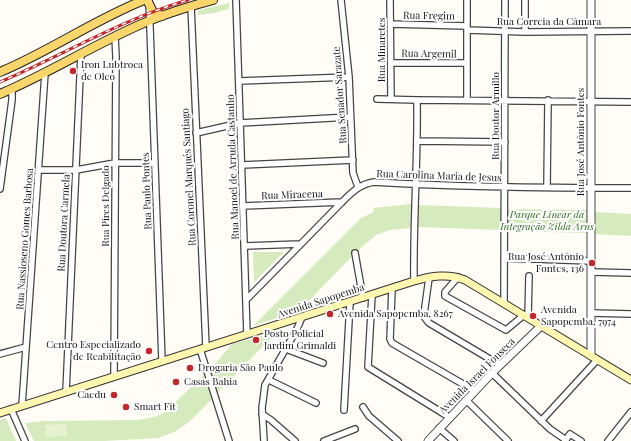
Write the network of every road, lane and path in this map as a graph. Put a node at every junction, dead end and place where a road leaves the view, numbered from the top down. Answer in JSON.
{"nodes":[{"id":1,"x":212,"y":0,"type":"edge"},
{"id":2,"x":236,"y":0,"type":"edge"},
{"id":3,"x":341,"y":0,"type":"edge"},
{"id":4,"x":390,"y":0,"type":"edge"},
{"id":5,"x":467,"y":0,"type":"edge"},
{"id":6,"x":506,"y":0,"type":"edge"},
{"id":7,"x":526,"y":0,"type":"edge"},
{"id":8,"x":591,"y":0,"type":"edge"},
{"id":9,"x":147,"y":1,"type":"edge"},
{"id":10,"x":191,"y":6,"type":"junction"},
{"id":11,"x":162,"y":16,"type":"junction"},
{"id":12,"x":149,"y":20,"type":"junction"},
{"id":13,"x":391,"y":24,"type":"junction"},
{"id":14,"x":467,"y":28,"type":"junction"},
{"id":15,"x":506,"y":31,"type":"junction"},
{"id":16,"x":591,"y":31,"type":"junction"},
{"id":17,"x":631,"y":31,"type":"edge"},
{"id":18,"x":525,"y":32,"type":"junction"},
{"id":19,"x":115,"y":36,"type":"junction"},
{"id":20,"x":81,"y":54,"type":"junction"},
{"id":21,"x":391,"y":63,"type":"junction"},
{"id":22,"x":467,"y":64,"type":"junction"},
{"id":23,"x":0,"y":72,"type":"edge"},
{"id":24,"x":45,"y":73,"type":"junction"},
{"id":25,"x":349,"y":77,"type":"junction"},
{"id":26,"x":239,"y":80,"type":"junction"},
{"id":27,"x":12,"y":89,"type":"junction"},
{"id":28,"x":0,"y":94,"type":"edge"},
{"id":29,"x":377,"y":99,"type":"dead end"},
{"id":30,"x":391,"y":99,"type":"junction"},
{"id":31,"x":417,"y":100,"type":"junction"},
{"id":32,"x":467,"y":100,"type":"junction"},
{"id":33,"x":506,"y":100,"type":"junction"},
{"id":34,"x":548,"y":100,"type":"junction"},
{"id":35,"x":592,"y":102,"type":"junction"},
{"id":36,"x":631,"y":102,"type":"edge"},
{"id":37,"x":350,"y":117,"type":"junction"},
{"id":38,"x":240,"y":123,"type":"junction"},
{"id":39,"x":196,"y":133,"type":"junction"},
{"id":40,"x":418,"y":141,"type":"junction"},
{"id":41,"x":505,"y":142,"type":"junction"},
{"id":42,"x":353,"y":160,"type":"junction"},
{"id":43,"x":115,"y":163,"type":"junction"},
{"id":44,"x":155,"y":163,"type":"junction"},
{"id":45,"x":242,"y":165,"type":"junction"},
{"id":46,"x":38,"y":170,"type":"junction"},
{"id":47,"x":76,"y":170,"type":"junction"},
{"id":48,"x":416,"y":185,"type":"junction"},
{"id":49,"x":358,"y":187,"type":"junction"},
{"id":50,"x":505,"y":187,"type":"junction"},
{"id":51,"x":547,"y":187,"type":"junction"},
{"id":52,"x":592,"y":188,"type":"junction"},
{"id":53,"x":631,"y":188,"type":"edge"},
{"id":54,"x":0,"y":189,"type":"edge"},
{"id":55,"x":342,"y":202,"type":"junction"},
{"id":56,"x":243,"y":206,"type":"junction"},
{"id":57,"x":300,"y":244,"type":"junction"},
{"id":58,"x":245,"y":246,"type":"junction"},
{"id":59,"x":355,"y":253,"type":"dead end"},
{"id":60,"x":504,"y":258,"type":"junction"},
{"id":61,"x":591,"y":261,"type":"junction"},
{"id":62,"x":591,"y":272,"type":"junction"},
{"id":63,"x":631,"y":273,"type":"edge"},
{"id":64,"x":529,"y":276,"type":"dead end"},
{"id":65,"x":458,"y":277,"type":"junction"},
{"id":66,"x":429,"y":278,"type":"junction"},
{"id":67,"x":414,"y":281,"type":"junction"},
{"id":68,"x":392,"y":289,"type":"junction"},
{"id":69,"x":372,"y":295,"type":"junction"},
{"id":70,"x":363,"y":298,"type":"junction"},
{"id":71,"x":246,"y":300,"type":"junction"},
{"id":72,"x":350,"y":302,"type":"junction"},
{"id":73,"x":504,"y":303,"type":"junction"},
{"id":74,"x":591,"y":313,"type":"junction"},
{"id":75,"x":631,"y":314,"type":"edge"},
{"id":76,"x":526,"y":316,"type":"junction"},
{"id":77,"x":302,"y":317,"type":"junction"},
{"id":78,"x":541,"y":326,"type":"junction"},
{"id":79,"x":247,"y":334,"type":"junction"},
{"id":80,"x":26,"y":347,"type":"junction"},
{"id":81,"x":203,"y":348,"type":"junction"},
{"id":82,"x":286,"y":349,"type":"junction"},
{"id":83,"x":0,"y":354,"type":"edge"},
{"id":84,"x":594,"y":358,"type":"junction"},
{"id":85,"x":162,"y":361,"type":"junction"},
{"id":86,"x":323,"y":363,"type":"dead end"},
{"id":87,"x":500,"y":364,"type":"junction"},
{"id":88,"x":492,"y":373,"type":"junction"},
{"id":89,"x":114,"y":376,"type":"junction"},
{"id":90,"x":269,"y":380,"type":"junction"},
{"id":91,"x":631,"y":380,"type":"edge"},
{"id":92,"x":475,"y":391,"type":"junction"},
{"id":93,"x":66,"y":392,"type":"junction"},
{"id":94,"x":466,"y":400,"type":"junction"},
{"id":95,"x":316,"y":404,"type":"dead end"},
{"id":96,"x":22,"y":406,"type":"junction"},
{"id":97,"x":363,"y":407,"type":"dead end"},
{"id":98,"x":10,"y":410,"type":"junction"},
{"id":99,"x":344,"y":410,"type":"dead end"},
{"id":100,"x":631,"y":412,"type":"edge"},
{"id":101,"x":0,"y":413,"type":"edge"},
{"id":102,"x":262,"y":414,"type":"junction"},
{"id":103,"x":449,"y":417,"type":"junction"},
{"id":104,"x":541,"y":421,"type":"junction"},
{"id":105,"x":440,"y":428,"type":"junction"},
{"id":106,"x":355,"y":429,"type":"dead end"},
{"id":107,"x":25,"y":441,"type":"edge"},
{"id":108,"x":229,"y":441,"type":"edge"},
{"id":109,"x":264,"y":441,"type":"edge"},
{"id":110,"x":295,"y":441,"type":"edge"},
{"id":111,"x":324,"y":441,"type":"edge"},
{"id":112,"x":398,"y":441,"type":"edge"},
{"id":113,"x":428,"y":441,"type":"edge"},
{"id":114,"x":454,"y":441,"type":"edge"},
{"id":115,"x":508,"y":441,"type":"edge"},
{"id":116,"x":565,"y":441,"type":"edge"},
{"id":117,"x":581,"y":441,"type":"edge"},
{"id":118,"x":608,"y":441,"type":"edge"}],
"edges":[{"from":1,"to":10,"type":"main road"},
{"from":2,"to":26,"type":"street","name":"Rua Manoel de Arruda Castanho"},
{"from":3,"to":25,"type":"street","name":"Rua Senador Sarazate"},
{"from":4,"to":13,"type":"street","name":"Rua Minaretes"},
{"from":5,"to":14,"type":"street"},
{"from":6,"to":15,"type":"street","name":"Rua Doutor Armillo"},
{"from":7,"to":18,"type":"street"},
{"from":8,"to":16,"type":"street","name":"Rua José Antônio Fontes"},
{"from":9,"to":11,"type":"main road"},
{"from":9,"to":12,"type":"street","name":"Rua Paulo Pontes"},
{"from":9,"to":23,"type":"main road"},
{"from":10,"to":11,"type":"main road"},
{"from":10,"to":39,"type":"street","name":"Rua Coronel Marqués Santiago"},
{"from":11,"to":12,"type":"main road"},
{"from":12,"to":19,"type":"main road"},
{"from":12,"to":44,"type":"street","name":"Rua Paulo Pontes"},
{"from":13,"to":14,"type":"street","name":"Rua Fregim"},
{"from":13,"to":21,"type":"street","name":"Rua Minaretes"},
{"from":14,"to":15,"type":"street","name":"Rua Correia da Câmara"},
{"from":14,"to":22,"type":"street"},
{"from":15,"to":18,"type":"street","name":"Rua Correia da Câmara"},
{"from":15,"to":33,"type":"street","name":"Rua Doutor Armillo"},
{"from":16,"to":17,"type":"street","name":"Rua Correia da Câmara"},
{"from":16,"to":18,"type":"street","name":"Rua Correia da Câmara"},
{"from":16,"to":35,"type":"street","name":"Rua José Antônio Fontes"},
{"from":19,"to":20,"type":"main road"},
{"from":19,"to":43,"type":"street","name":"Rua Pires Delgado"},
{"from":20,"to":24,"type":"main road"},
{"from":20,"to":47,"type":"street","name":"Rua Doutora Carmela"},
{"from":21,"to":22,"type":"street","name":"Rua Argemil"},
{"from":21,"to":30,"type":"street","name":"Rua Minaretes"},
{"from":22,"to":32,"type":"street"},
{"from":24,"to":27,"type":"main road"},
{"from":24,"to":46,"type":"street","name":"Rua Nassioseno Gomes Barbosa"},
{"from":25,"to":26,"type":"street"},
{"from":25,"to":37,"type":"street","name":"Rua Senador Sarazate"},
{"from":26,"to":38,"type":"street","name":"Rua Manoel de Arruda Castanho"},
{"from":27,"to":28,"type":"main road"},
{"from":27,"to":54,"type":"street"},
{"from":29,"to":30,"type":"street"},
{"from":30,"to":31,"type":"street"},
{"from":31,"to":32,"type":"street"},
{"from":31,"to":40,"type":"street"},
{"from":32,"to":33,"type":"street"},
{"from":33,"to":34,"type":"street"},
{"from":33,"to":41,"type":"street","name":"Rua Doutor Armillo"},
{"from":34,"to":35,"type":"street"},
{"from":34,"to":51,"type":"street"},
{"from":35,"to":36,"type":"street"},
{"from":35,"to":52,"type":"street","name":"Rua José Antônio Fontes"},
{"from":37,"to":38,"type":"street"},
{"from":37,"to":42,"type":"street","name":"Rua Senador Sarazate"},
{"from":38,"to":39,"type":"street"},
{"from":38,"to":45,"type":"street","name":"Rua Manoel de Arruda Castanho"},
{"from":39,"to":81,"type":"street","name":"Rua Coronel Marqués Santiago"},
{"from":40,"to":41,"type":"street"},
{"from":40,"to":48,"type":"street"},
{"from":41,"to":50,"type":"street","name":"Rua Doutor Armillo"},
{"from":42,"to":45,"type":"street"},
{"from":42,"to":49,"type":"street","name":"Rua Senador Sarazate"},
{"from":43,"to":44,"type":"street"},
{"from":43,"to":47,"type":"street"},
{"from":43,"to":89,"type":"street","name":"Rua Pires Delgado"},
{"from":44,"to":85,"type":"street","name":"Rua Paulo Pontes"},
{"from":45,"to":56,"type":"street","name":"Rua Manoel de Arruda Castanho"},
{"from":46,"to":47,"type":"street"},
{"from":46,"to":80,"type":"street","name":"Rua Nassioseno Gomes Barbosa"},
{"from":47,"to":93,"type":"street","name":"Rua Doutora Carmela"},
{"from":48,"to":49,"type":"street","name":"Rua Carolina Maria de Jesus"},
{"from":48,"to":50,"type":"street","name":"Rua Carolina Maria de Jesus"},
{"from":48,"to":67,"type":"street"},
{"from":49,"to":55,"type":"street","name":"Rua Carolina Maria de Jesus"},
{"from":50,"to":51,"type":"street","name":"Rua Carolina Maria de Jesus"},
{"from":50,"to":60,"type":"street","name":"Rua Doutor Armillo"},
{"from":51,"to":52,"type":"street","name":"Rua Carolina Maria de Jesus"},
{"from":52,"to":53,"type":"street","name":"Rua Carolina Maria de Jesus"},
{"from":52,"to":61,"type":"street","name":"Rua José Antônio Fontes"},
{"from":55,"to":56,"type":"street","name":"Rua Miracena"},
{"from":55,"to":57,"type":"street","name":"Rua Carolina Maria de Jesus"},
{"from":56,"to":58,"type":"street","name":"Rua Manoel de Arruda Castanho"},
{"from":57,"to":58,"type":"street"},
{"from":57,"to":71,"type":"street","name":"Rua Carolina Maria de Jesus"},
{"from":58,"to":71,"type":"street","name":"Rua Manoel de Arruda Castanho"},
{"from":59,"to":70,"type":"street"},
{"from":60,"to":61,"type":"street"},
{"from":60,"to":73,"type":"street","name":"Rua Doutor Armillo"},
{"from":61,"to":62,"type":"street","name":"Rua José Antônio Fontes"},
{"from":62,"to":63,"type":"street"},
{"from":62,"to":74,"type":"street","name":"Rua José Antônio Fontes"},
{"from":64,"to":76,"type":"street"},
{"from":65,"to":66,"type":"main road","name":"Avenida Sapopemba"},
{"from":65,"to":73,"type":"main road","name":"Avenida Sapopemba"},
{"from":65,"to":76,"type":"street"},
{"from":66,"to":67,"type":"main road","name":"Avenida Sapopemba"},
{"from":66,"to":87,"type":"street"},
{"from":67,"to":68,"type":"main road","name":"Avenida Sapopemba"},
{"from":68,"to":69,"type":"main road","name":"Avenida Sapopemba"},
{"from":68,"to":92,"type":"street"},
{"from":69,"to":70,"type":"main road","name":"Avenida Sapopemba"},
{"from":69,"to":103,"type":"street"},
{"from":70,"to":72,"type":"main road","name":"Avenida Sapopemba"},
{"from":71,"to":79,"type":"street","name":"Rua Manoel de Arruda Castanho"},
{"from":72,"to":77,"type":"main road","name":"Avenida Sapopemba"},
{"from":72,"to":99,"type":"street"},
{"from":73,"to":76,"type":"main road","name":"Avenida Sapopemba"},
{"from":74,"to":75,"type":"street"},
{"from":74,"to":84,"type":"street","name":"Rua José Antônio Fontes"},
{"from":76,"to":78,"type":"main road","name":"Avenida Sapopemba"},
{"from":77,"to":79,"type":"main road","name":"Avenida Sapopemba"},
{"from":77,"to":82,"type":"street"},
{"from":78,"to":84,"type":"main road","name":"Avenida Sapopemba"},
{"from":78,"to":87,"type":"street","name":"Avenida Israel Fonseca"},
{"from":79,"to":81,"type":"main road","name":"Avenida Sapopemba"},
{"from":80,"to":83,"type":"street"},
{"from":80,"to":96,"type":"street","name":"Rua Nassioseno Gomes Barbosa"},
{"from":81,"to":85,"type":"main road","name":"Avenida Sapopemba"},
{"from":81,"to":108,"type":"street","name":"Rua Coronel Marqués Santiago"},
{"from":82,"to":86,"type":"street"},
{"from":82,"to":90,"type":"street"},
{"from":84,"to":91,"type":"main road","name":"Avenida Sapopemba"},
{"from":84,"to":104,"type":"street"},
{"from":85,"to":89,"type":"main road","name":"Avenida Sapopemba"},
{"from":87,"to":88,"type":"street","name":"Avenida Israel Fonseca"},
{"from":88,"to":92,"type":"street","name":"Avenida Israel Fonseca"},
{"from":88,"to":104,"type":"street"},
{"from":89,"to":93,"type":"main road","name":"Avenida Sapopemba"},
{"from":90,"to":95,"type":"street"},
{"from":90,"to":102,"type":"street"},
{"from":92,"to":94,"type":"street","name":"Avenida Israel Fonseca"},
{"from":93,"to":96,"type":"main road","name":"Avenida Sapopemba"},
{"from":94,"to":103,"type":"street","name":"Avenida Israel Fonseca"},
{"from":94,"to":115,"type":"street"},
{"from":96,"to":98,"type":"main road","name":"Avenida Sapopemba"},
{"from":97,"to":112,"type":"street"},
{"from":98,"to":101,"type":"main road","name":"Avenida Sapopemba"},
{"from":98,"to":107,"type":"street"},
{"from":100,"to":118,"type":"street"},
{"from":102,"to":109,"type":"street"},
{"from":102,"to":110,"type":"street"},
{"from":103,"to":105,"type":"street","name":"Avenida Israel Fonseca"},
{"from":104,"to":116,"type":"street"},
{"from":105,"to":113,"type":"street","name":"Avenida Israel Fonseca"},
{"from":105,"to":114,"type":"street"},
{"from":106,"to":111,"type":"street"},
{"from":116,"to":117,"type":"street"}]}
